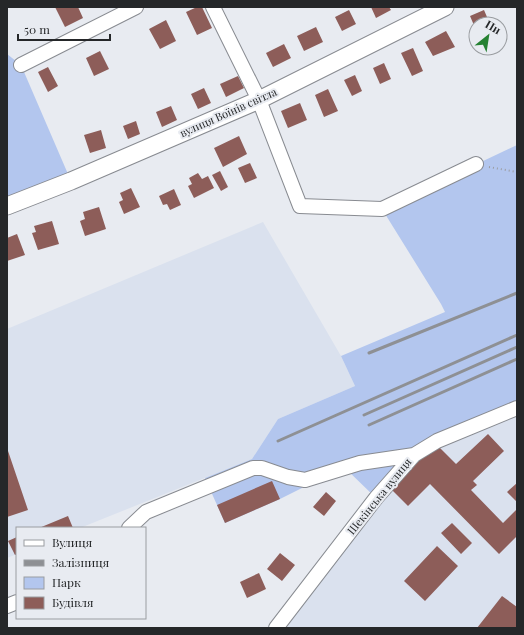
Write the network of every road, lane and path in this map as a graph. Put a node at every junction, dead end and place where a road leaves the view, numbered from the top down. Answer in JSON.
{"nodes":[{"id":1,"x":136,"y":7,"type":"edge"},
{"id":2,"x":213,"y":7,"type":"edge"},
{"id":3,"x":445,"y":7,"type":"edge"},
{"id":4,"x":21,"y":64,"type":"dead end"},
{"id":5,"x":259,"y":100,"type":"junction"},
{"id":6,"x":476,"y":164,"type":"joint"},
{"id":7,"x":517,"y":172,"type":"edge"},
{"id":8,"x":7,"y":206,"type":"edge"},
{"id":9,"x":517,"y":408,"type":"edge"},
{"id":10,"x":414,"y":455,"type":"junction"},
{"id":11,"x":130,"y":527,"type":"edge"},
{"id":12,"x":276,"y":628,"type":"edge"}],
"edges":[{"from":1,"to":4,"type":"street"},
{"from":2,"to":5,"type":"street"},
{"from":3,"to":5,"type":"street","name":"вулиця Воїнів світла"},
{"from":5,"to":6,"type":"street"},
{"from":5,"to":8,"type":"street","name":"вулиця Воїнів світла"},
{"from":6,"to":7,"type":"path"},
{"from":9,"to":10,"type":"street","name":"Шекінська вулиця"},
{"from":10,"to":11,"type":"street"},
{"from":10,"to":12,"type":"street","name":"Шекінська вулиця"}]}
